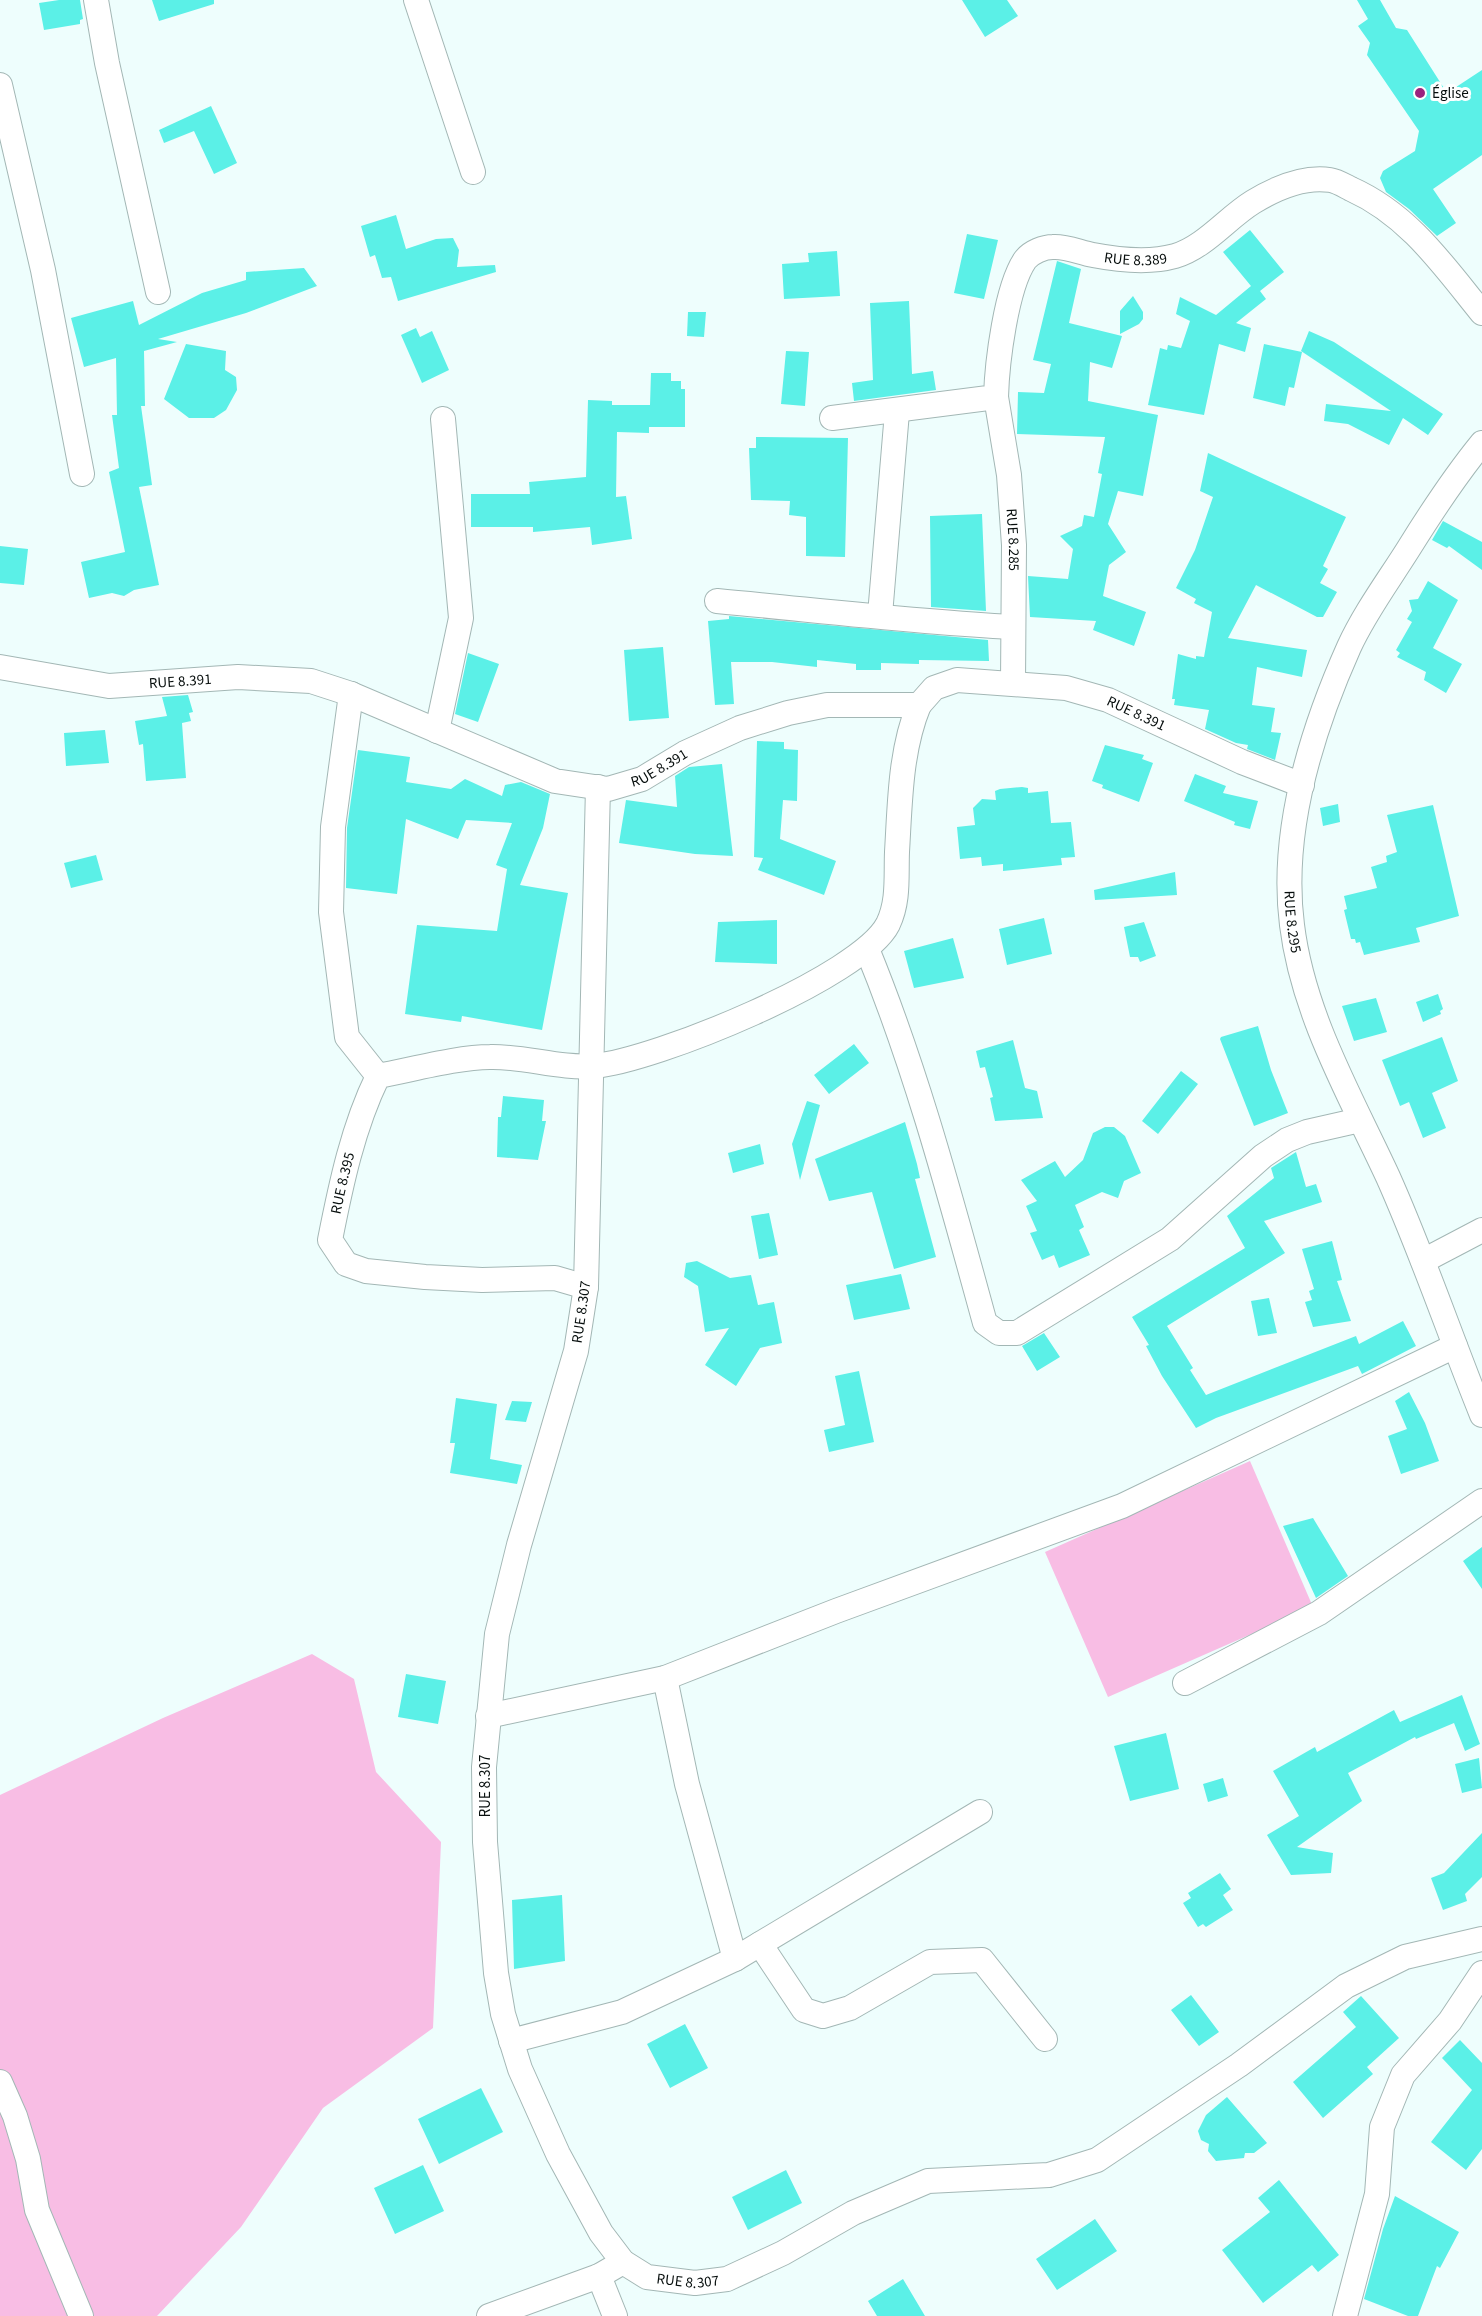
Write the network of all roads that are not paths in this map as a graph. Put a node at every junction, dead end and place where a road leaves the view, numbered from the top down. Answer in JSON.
{"nodes":[{"id":1,"x":96,"y":0,"type":"edge"},
{"id":2,"x":416,"y":0,"type":"edge"},
{"id":3,"x":0,"y":85,"type":"edge"},
{"id":4,"x":473,"y":172,"type":"dead end"},
{"id":5,"x":158,"y":292,"type":"dead end"},
{"id":6,"x":1482,"y":313,"type":"edge"},
{"id":7,"x":996,"y":397,"type":"junction"},
{"id":8,"x":897,"y":412,"type":"junction"},
{"id":9,"x":443,"y":418,"type":"dead end"},
{"id":10,"x":832,"y":418,"type":"dead end"},
{"id":11,"x":1482,"y":443,"type":"edge"},
{"id":12,"x":82,"y":474,"type":"dead end"},
{"id":13,"x":717,"y":601,"type":"dead end"},
{"id":14,"x":880,"y":615,"type":"junction"},
{"id":15,"x":1012,"y":627,"type":"junction"},
{"id":16,"x":0,"y":667,"type":"edge"},
{"id":17,"x":1013,"y":683,"type":"junction"},
{"id":18,"x":351,"y":694,"type":"junction"},
{"id":19,"x":919,"y":705,"type":"junction"},
{"id":20,"x":436,"y":731,"type":"junction"},
{"id":21,"x":1302,"y":785,"type":"junction"},
{"id":22,"x":598,"y":787,"type":"junction"},
{"id":23,"x":867,"y":949,"type":"junction"},
{"id":24,"x":592,"y":1066,"type":"junction"},
{"id":25,"x":378,"y":1076,"type":"junction"},
{"id":26,"x":1360,"y":1120,"type":"junction"},
{"id":27,"x":1482,"y":1230,"type":"edge"},
{"id":28,"x":1422,"y":1260,"type":"junction"},
{"id":29,"x":585,"y":1287,"type":"junction"},
{"id":30,"x":1455,"y":1346,"type":"junction"},
{"id":31,"x":1482,"y":1414,"type":"edge"},
{"id":32,"x":1482,"y":1501,"type":"edge"},
{"id":33,"x":665,"y":1678,"type":"junction"},
{"id":34,"x":1185,"y":1683,"type":"dead end"},
{"id":35,"x":488,"y":1716,"type":"junction"},
{"id":36,"x":980,"y":1812,"type":"dead end"},
{"id":37,"x":1482,"y":1939,"type":"edge"},
{"id":38,"x":760,"y":1944,"type":"junction"},
{"id":39,"x":735,"y":1959,"type":"junction"},
{"id":40,"x":1482,"y":1973,"type":"edge"},
{"id":41,"x":1045,"y":2039,"type":"dead end"},
{"id":42,"x":511,"y":2041,"type":"junction"},
{"id":43,"x":0,"y":2082,"type":"edge"},
{"id":44,"x":623,"y":2262,"type":"junction"},
{"id":45,"x":599,"y":2276,"type":"junction"},
{"id":46,"x":81,"y":2316,"type":"edge"},
{"id":47,"x":489,"y":2316,"type":"edge"},
{"id":48,"x":615,"y":2316,"type":"edge"},
{"id":49,"x":1345,"y":2316,"type":"edge"}],
"edges":[{"from":1,"to":5,"type":"street"},
{"from":2,"to":4,"type":"street"},
{"from":3,"to":12,"type":"street"},
{"from":6,"to":7,"type":"street","name":"RUE 8.389"},
{"from":7,"to":8,"type":"street"},
{"from":7,"to":15,"type":"street","name":"RUE 8.285"},
{"from":8,"to":10,"type":"street"},
{"from":8,"to":14,"type":"street"},
{"from":9,"to":20,"type":"street"},
{"from":11,"to":21,"type":"street","name":"RUE 8.295"},
{"from":13,"to":14,"type":"street"},
{"from":14,"to":15,"type":"street"},
{"from":15,"to":17,"type":"street","name":"RUE 8.285"},
{"from":16,"to":18,"type":"street","name":"RUE 8.391"},
{"from":17,"to":19,"type":"street","name":"RUE 8.391"},
{"from":17,"to":21,"type":"street","name":"RUE 8.391"},
{"from":18,"to":20,"type":"street","name":"RUE 8.391"},
{"from":18,"to":25,"type":"street"},
{"from":19,"to":22,"type":"street","name":"RUE 8.391"},
{"from":19,"to":23,"type":"street"},
{"from":20,"to":22,"type":"street","name":"RUE 8.391"},
{"from":21,"to":26,"type":"street","name":"RUE 8.295"},
{"from":22,"to":24,"type":"street","name":"RUE 8.307"},
{"from":23,"to":24,"type":"street"},
{"from":23,"to":26,"type":"street"},
{"from":24,"to":25,"type":"street"},
{"from":24,"to":29,"type":"street","name":"RUE 8.307"},
{"from":25,"to":29,"type":"street","name":"RUE 8.395"},
{"from":26,"to":28,"type":"street","name":"RUE 8.295"},
{"from":27,"to":28,"type":"street"},
{"from":28,"to":30,"type":"street","name":"RUE 8.295"},
{"from":29,"to":35,"type":"street","name":"RUE 8.307"},
{"from":30,"to":31,"type":"street","name":"RUE 8.295"},
{"from":30,"to":33,"type":"street"},
{"from":32,"to":34,"type":"street"},
{"from":33,"to":35,"type":"street"},
{"from":33,"to":39,"type":"street"},
{"from":35,"to":42,"type":"street","name":"RUE 8.307"},
{"from":36,"to":38,"type":"street"},
{"from":37,"to":44,"type":"street","name":"RUE 8.307"},
{"from":38,"to":39,"type":"street"},
{"from":38,"to":41,"type":"street"},
{"from":39,"to":42,"type":"street"},
{"from":40,"to":49,"type":"street"},
{"from":42,"to":44,"type":"street","name":"RUE 8.307"},
{"from":43,"to":46,"type":"street"},
{"from":44,"to":45,"type":"street"},
{"from":45,"to":47,"type":"street"},
{"from":45,"to":48,"type":"street"}]}
